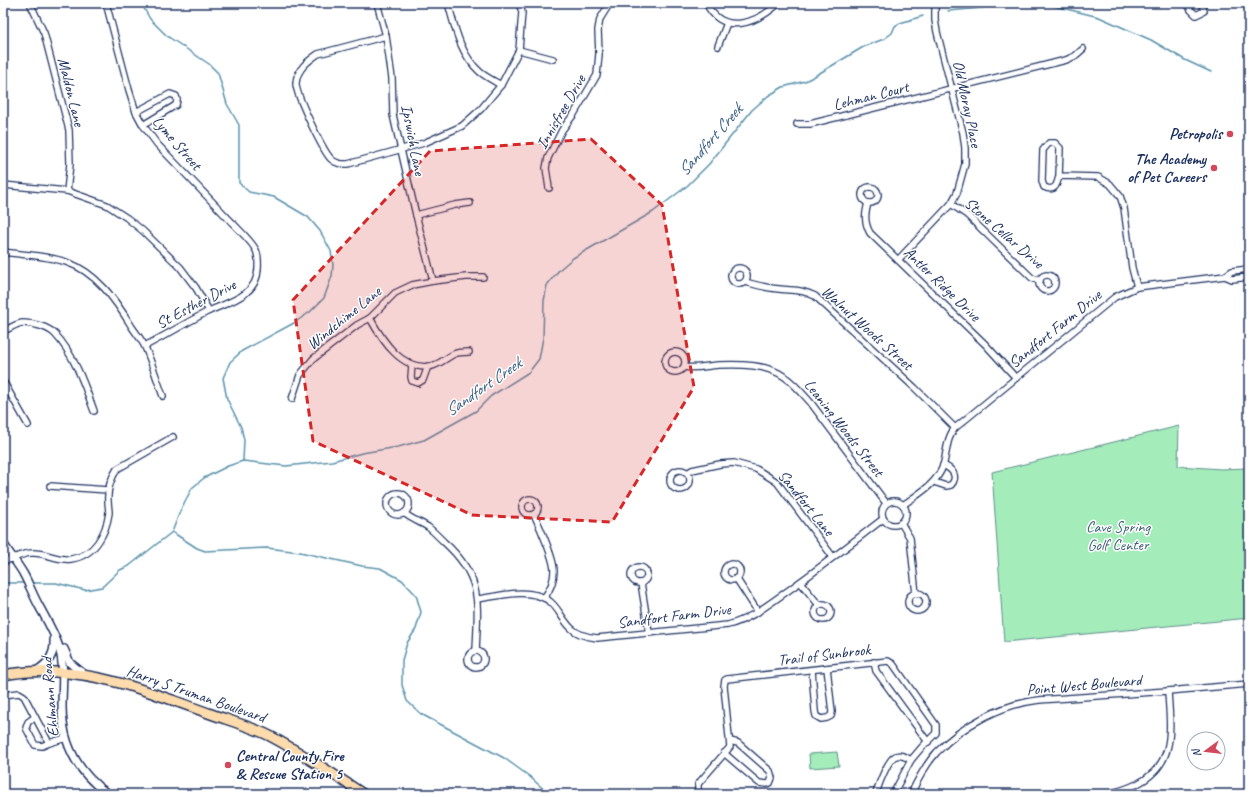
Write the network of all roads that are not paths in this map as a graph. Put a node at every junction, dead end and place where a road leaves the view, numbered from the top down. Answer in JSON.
{"nodes":[{"id":1,"x":30,"y":3,"type":"edge"},
{"id":2,"x":106,"y":3,"type":"edge"},
{"id":3,"x":377,"y":3,"type":"edge"},
{"id":4,"x":448,"y":3,"type":"edge"},
{"id":5,"x":519,"y":3,"type":"edge"},
{"id":6,"x":609,"y":3,"type":"edge"},
{"id":7,"x":706,"y":3,"type":"edge"},
{"id":8,"x":779,"y":3,"type":"edge"},
{"id":9,"x":936,"y":3,"type":"edge"},
{"id":10,"x":1187,"y":3,"type":"edge"},
{"id":11,"x":1202,"y":3,"type":"edge"},
{"id":12,"x":727,"y":23,"type":"junction"},
{"id":13,"x":386,"y":36,"type":"junction"},
{"id":14,"x":718,"y":46,"type":"dead end"},
{"id":15,"x":1083,"y":49,"type":"dead end"},
{"id":16,"x":519,"y":50,"type":"junction"},
{"id":17,"x":553,"y":59,"type":"dead end"},
{"id":18,"x":501,"y":85,"type":"junction"},
{"id":19,"x":951,"y":89,"type":"junction"},
{"id":20,"x":136,"y":112,"type":"junction"},
{"id":21,"x":797,"y":124,"type":"dead end"},
{"id":22,"x":143,"y":125,"type":"junction"},
{"id":23,"x":400,"y":149,"type":"junction"},
{"id":24,"x":1059,"y":176,"type":"junction"},
{"id":25,"x":3,"y":186,"type":"edge"},
{"id":26,"x":549,"y":188,"type":"dead end"},
{"id":27,"x":67,"y":191,"type":"junction"},
{"id":28,"x":470,"y":203,"type":"dead end"},
{"id":29,"x":868,"y":203,"type":"dead end"},
{"id":30,"x":951,"y":204,"type":"junction"},
{"id":31,"x":416,"y":215,"type":"junction"},
{"id":32,"x":3,"y":252,"type":"edge"},
{"id":33,"x":259,"y":257,"type":"joint"},
{"id":34,"x":898,"y":260,"type":"junction"},
{"id":35,"x":1249,"y":269,"type":"edge"},
{"id":36,"x":1226,"y":276,"type":"junction"},
{"id":37,"x":483,"y":277,"type":"dead end"},
{"id":38,"x":1249,"y":278,"type":"edge"},
{"id":39,"x":433,"y":281,"type":"junction"},
{"id":40,"x":1040,"y":281,"type":"dead end"},
{"id":41,"x":745,"y":282,"type":"dead end"},
{"id":42,"x":1137,"y":287,"type":"junction"},
{"id":43,"x":209,"y":311,"type":"junction"},
{"id":44,"x":370,"y":318,"type":"junction"},
{"id":45,"x":3,"y":331,"type":"edge"},
{"id":46,"x":145,"y":346,"type":"junction"},
{"id":47,"x":469,"y":352,"type":"dead end"},
{"id":48,"x":412,"y":365,"type":"junction"},
{"id":49,"x":428,"y":366,"type":"junction"},
{"id":50,"x":684,"y":367,"type":"dead end"},
{"id":51,"x":1016,"y":378,"type":"junction"},
{"id":52,"x":3,"y":381,"type":"edge"},
{"id":53,"x":163,"y":396,"type":"dead end"},
{"id":54,"x":292,"y":399,"type":"dead end"},
{"id":55,"x":94,"y":411,"type":"dead end"},
{"id":56,"x":28,"y":425,"type":"dead end"},
{"id":57,"x":955,"y":428,"type":"junction"},
{"id":58,"x":173,"y":437,"type":"dead end"},
{"id":59,"x":943,"y":465,"type":"junction"},
{"id":60,"x":687,"y":473,"type":"dead end"},
{"id":61,"x":934,"y":482,"type":"junction"},
{"id":62,"x":50,"y":486,"type":"dead end"},
{"id":63,"x":108,"y":490,"type":"junction"},
{"id":64,"x":886,"y":503,"type":"junction"},
{"id":65,"x":903,"y":505,"type":"junction"},
{"id":66,"x":404,"y":513,"type":"dead end"},
{"id":67,"x":534,"y":514,"type":"dead end"},
{"id":68,"x":883,"y":519,"type":"junction"},
{"id":69,"x":901,"y":522,"type":"junction"},
{"id":70,"x":3,"y":543,"type":"edge"},
{"id":71,"x":833,"y":557,"type":"junction"},
{"id":72,"x":13,"y":559,"type":"junction"},
{"id":73,"x":3,"y":562,"type":"edge"},
{"id":74,"x":736,"y":578,"type":"dead end"},
{"id":75,"x":800,"y":582,"type":"junction"},
{"id":76,"x":641,"y":583,"type":"dead end"},
{"id":77,"x":916,"y":594,"type":"dead end"},
{"id":78,"x":544,"y":598,"type":"junction"},
{"id":79,"x":477,"y":599,"type":"junction"},
{"id":80,"x":819,"y":605,"type":"dead end"},
{"id":81,"x":758,"y":612,"type":"junction"},
{"id":82,"x":53,"y":632,"type":"junction"},
{"id":83,"x":649,"y":633,"type":"junction"},
{"id":84,"x":476,"y":651,"type":"dead end"},
{"id":85,"x":874,"y":662,"type":"junction"},
{"id":86,"x":828,"y":668,"type":"junction"},
{"id":87,"x":812,"y":670,"type":"junction"},
{"id":88,"x":36,"y":671,"type":"junction"},
{"id":89,"x":63,"y":672,"type":"junction"},
{"id":90,"x":85,"y":674,"type":"junction"},
{"id":91,"x":3,"y":675,"type":"edge"},
{"id":92,"x":1249,"y":684,"type":"edge"},
{"id":93,"x":1168,"y":691,"type":"junction"},
{"id":94,"x":3,"y":695,"type":"edge"},
{"id":95,"x":35,"y":717,"type":"junction"},
{"id":96,"x":66,"y":738,"type":"junction"},
{"id":97,"x":730,"y":741,"type":"junction"},
{"id":98,"x":928,"y":742,"type":"junction"},
{"id":99,"x":50,"y":743,"type":"junction"},
{"id":100,"x":724,"y":753,"type":"junction"},
{"id":101,"x":911,"y":760,"type":"junction"},
{"id":102,"x":108,"y":794,"type":"edge"},
{"id":103,"x":363,"y":794,"type":"edge"},
{"id":104,"x":698,"y":794,"type":"edge"},
{"id":105,"x":876,"y":794,"type":"edge"},
{"id":106,"x":893,"y":794,"type":"edge"},
{"id":107,"x":911,"y":794,"type":"edge"},
{"id":108,"x":1108,"y":794,"type":"edge"}],
"edges":[{"from":1,"to":27,"type":"street","name":"Maldon Lane"},
{"from":2,"to":20,"type":"street","name":"Lyme Street"},
{"from":3,"to":13,"type":"street","name":"Ipswich Lane"},
{"from":4,"to":18,"type":"street"},
{"from":5,"to":16,"type":"street"},
{"from":6,"to":26,"type":"street","name":"Innisfree Drive"},
{"from":7,"to":12,"type":"street"},
{"from":8,"to":12,"type":"street"},
{"from":9,"to":19,"type":"street","name":"Old Moray Place"},
{"from":10,"to":11,"type":"street"},
{"from":12,"to":14,"type":"street"},
{"from":13,"to":23,"type":"street","name":"Ipswich Lane"},
{"from":13,"to":23,"type":"street"},
{"from":15,"to":19,"type":"street","name":"Lehman Court"},
{"from":16,"to":17,"type":"street"},
{"from":16,"to":18,"type":"street"},
{"from":18,"to":23,"type":"street"},
{"from":19,"to":21,"type":"street","name":"Lehman Court"},
{"from":19,"to":30,"type":"street","name":"Old Moray Place"},
{"from":20,"to":22,"type":"street","name":"Lyme Street"},
{"from":20,"to":22,"type":"street"},
{"from":22,"to":33,"type":"street","name":"Lyme Street"},
{"from":23,"to":31,"type":"street","name":"Ipswich Lane"},
{"from":24,"to":24,"type":"street"},
{"from":24,"to":42,"type":"street"},
{"from":25,"to":27,"type":"street"},
{"from":27,"to":43,"type":"street"},
{"from":28,"to":31,"type":"street"},
{"from":29,"to":34,"type":"street","name":"Antler Ridge Drive"},
{"from":30,"to":34,"type":"street","name":"Old Moray Place"},
{"from":30,"to":40,"type":"street","name":"Stone Cellar Drive"},
{"from":31,"to":39,"type":"street","name":"Ipswich Lane"},
{"from":32,"to":46,"type":"street"},
{"from":33,"to":43,"type":"street","name":"St Esther Drive"},
{"from":34,"to":51,"type":"street","name":"Antler Ridge Drive"},
{"from":35,"to":36,"type":"street","name":"Sandfort Farm Drive"},
{"from":36,"to":38,"type":"street","name":"Sandfort Farm Drive"},
{"from":36,"to":42,"type":"street","name":"Sandfort Farm Drive"},
{"from":37,"to":39,"type":"street","name":"Windchime Lane"},
{"from":39,"to":44,"type":"street","name":"Windchime Lane"},
{"from":41,"to":57,"type":"street","name":"Walnut Woods Street"},
{"from":42,"to":51,"type":"street","name":"Sandfort Farm Drive"},
{"from":43,"to":46,"type":"street","name":"St Esther Drive"},
{"from":44,"to":48,"type":"street"},
{"from":44,"to":54,"type":"street","name":"Windchime Lane"},
{"from":45,"to":55,"type":"street"},
{"from":46,"to":53,"type":"street"},
{"from":47,"to":49,"type":"street"},
{"from":48,"to":49,"type":"street"},
{"from":48,"to":49,"type":"street"},
{"from":50,"to":64,"type":"street","name":"Leaning Woods Street"},
{"from":51,"to":57,"type":"street","name":"Sandfort Farm Drive"},
{"from":52,"to":56,"type":"street"},
{"from":57,"to":59,"type":"street","name":"Sandfort Farm Drive"},
{"from":58,"to":63,"type":"street"},
{"from":59,"to":61,"type":"street","name":"Sandfort Farm Drive"},
{"from":59,"to":61,"type":"street"},
{"from":60,"to":71,"type":"street","name":"Sandfort Lane"},
{"from":61,"to":65,"type":"street","name":"Sandfort Farm Drive"},
{"from":62,"to":63,"type":"street"},
{"from":63,"to":72,"type":"street"},
{"from":64,"to":65,"type":"street"},
{"from":64,"to":68,"type":"street"},
{"from":65,"to":69,"type":"street"},
{"from":66,"to":79,"type":"street"},
{"from":67,"to":78,"type":"street"},
{"from":68,"to":69,"type":"street"},
{"from":68,"to":71,"type":"street","name":"Sandfort Farm Drive"},
{"from":69,"to":77,"type":"street"},
{"from":70,"to":72,"type":"street","name":"Ehlmann Road"},
{"from":71,"to":75,"type":"street","name":"Sandfort Farm Drive"},
{"from":72,"to":73,"type":"street"},
{"from":72,"to":82,"type":"street","name":"Ehlmann Road"},
{"from":74,"to":81,"type":"street"},
{"from":75,"to":80,"type":"street"},
{"from":75,"to":81,"type":"street","name":"Sandfort Farm Drive"},
{"from":76,"to":83,"type":"street"},
{"from":78,"to":79,"type":"street","name":"Sandfort Farm Drive"},
{"from":78,"to":83,"type":"street","name":"Sandfort Farm Drive"},
{"from":79,"to":84,"type":"street"},
{"from":81,"to":83,"type":"street","name":"Sandfort Farm Drive"},
{"from":82,"to":88,"type":"street","name":"Ehlmann Road"},
{"from":82,"to":89,"type":"street","name":"Ehlmann Road"},
{"from":82,"to":90,"type":"street","name":"Ehlmann Road"},
{"from":85,"to":86,"type":"street","name":"Trail of Sunbrook"},
{"from":85,"to":98,"type":"street"},
{"from":85,"to":98,"type":"street","name":"Trail of Sunbrook"},
{"from":86,"to":87,"type":"street","name":"Trail of Sunbrook"},
{"from":86,"to":87,"type":"street"},
{"from":87,"to":97,"type":"street","name":"Trail of Sunbrook"},
{"from":88,"to":89,"type":"main road","name":"Harry S Truman Boulevard"},
{"from":88,"to":91,"type":"main road","name":"Harry S Truman Boulevard"},
{"from":89,"to":90,"type":"main road","name":"Harry S Truman Boulevard"},
{"from":89,"to":96,"type":"street","name":"Ehlmann Road"},
{"from":90,"to":103,"type":"main road","name":"Harry S Truman Boulevard"},
{"from":92,"to":93,"type":"street","name":"Point West Boulevard"},
{"from":93,"to":107,"type":"street","name":"Point West Boulevard"},
{"from":93,"to":108,"type":"street"},
{"from":94,"to":95,"type":"street"},
{"from":95,"to":99,"type":"street"},
{"from":95,"to":99,"type":"street"},
{"from":96,"to":99,"type":"street"},
{"from":96,"to":102,"type":"street","name":"Ehlmann Road"},
{"from":97,"to":100,"type":"street"},
{"from":97,"to":100,"type":"street"},
{"from":98,"to":101,"type":"street","name":"Trail of Sunbrook"},
{"from":100,"to":104,"type":"street"},
{"from":101,"to":105,"type":"street"},
{"from":101,"to":106,"type":"street","name":"Trail of Sunbrook"}]}
